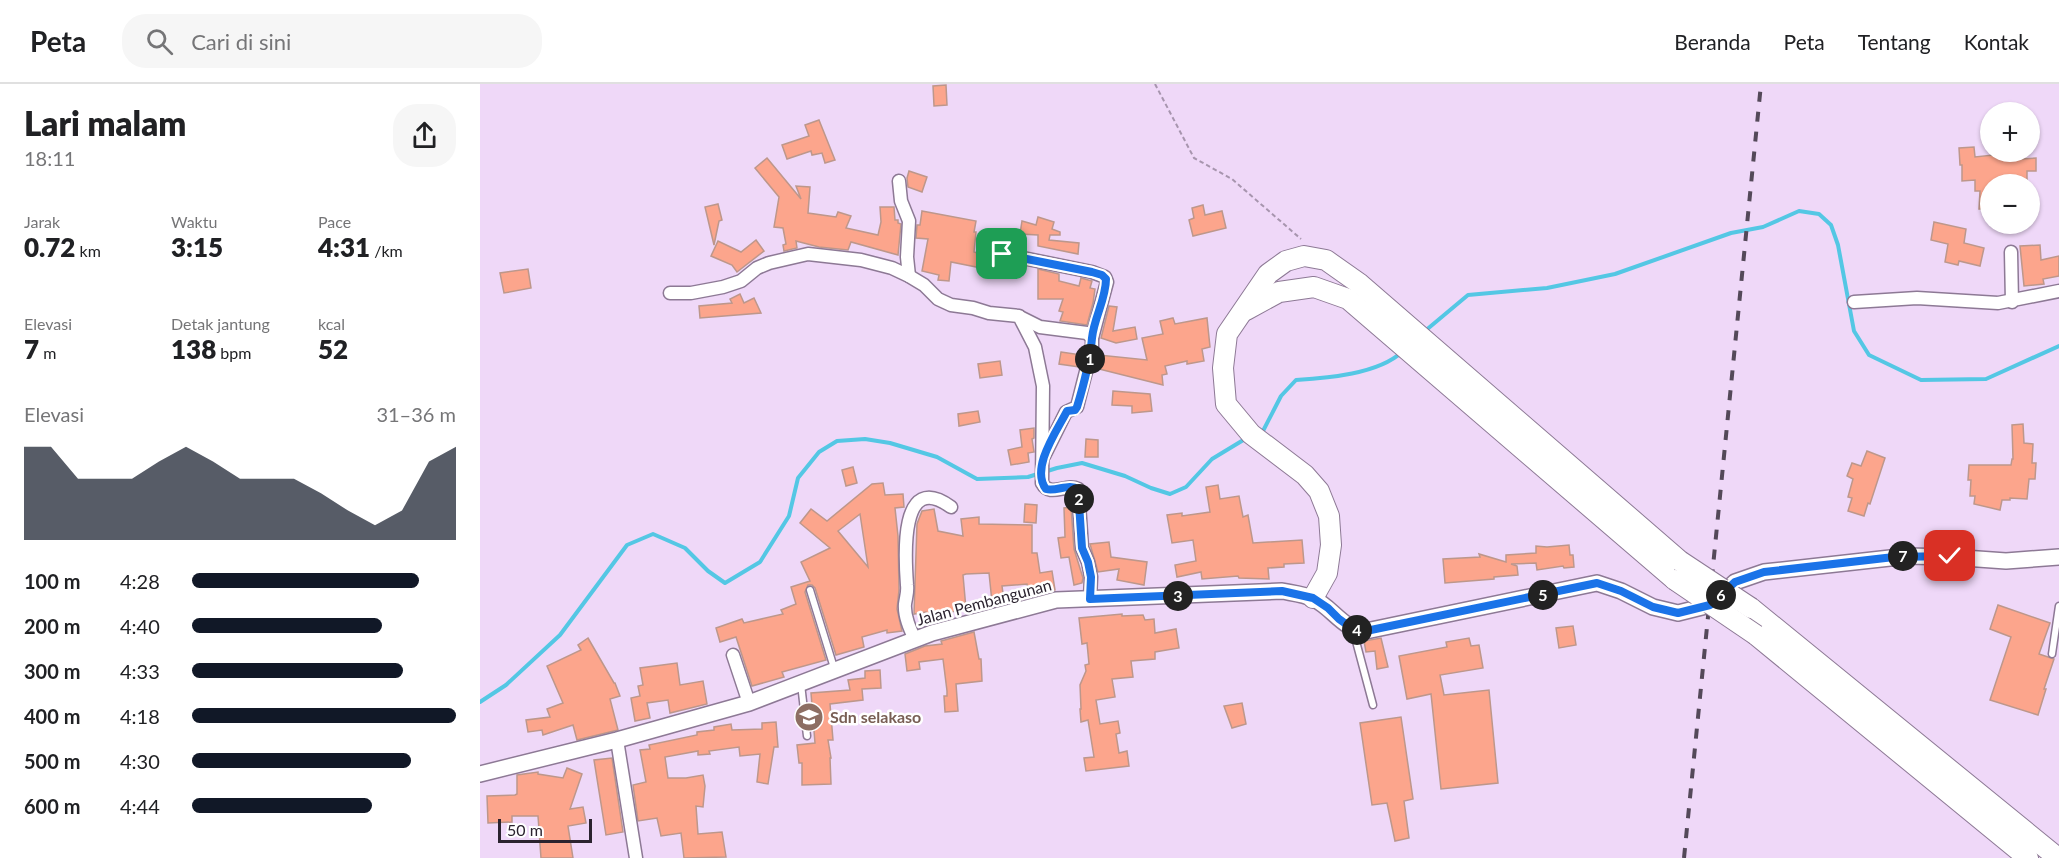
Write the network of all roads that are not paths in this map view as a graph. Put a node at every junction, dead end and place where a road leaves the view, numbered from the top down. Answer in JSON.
{"nodes":[{"id":1,"x":899,"y":181,"type":"dead end"},
{"id":2,"x":1303,"y":248,"type":"junction"},
{"id":3,"x":2011,"y":252,"type":"dead end"},
{"id":4,"x":995,"y":254,"type":"dead end"},
{"id":5,"x":909,"y":276,"type":"junction"},
{"id":6,"x":1314,"y":287,"type":"junction"},
{"id":7,"x":2059,"y":291,"type":"edge"},
{"id":8,"x":670,"y":293,"type":"dead end"},
{"id":9,"x":1854,"y":302,"type":"dead end"},
{"id":10,"x":2012,"y":302,"type":"junction"},
{"id":11,"x":1240,"y":314,"type":"junction"},
{"id":12,"x":1019,"y":316,"type":"junction"},
{"id":13,"x":1405,"y":336,"type":"junction"},
{"id":14,"x":1092,"y":338,"type":"junction"},
{"id":15,"x":1437,"y":363,"type":"junction"},
{"id":16,"x":1041,"y":461,"type":"junction"},
{"id":17,"x":951,"y":507,"type":"dead end"},
{"id":18,"x":2059,"y":557,"type":"edge"},
{"id":19,"x":810,"y":590,"type":"dead end"},
{"id":20,"x":1313,"y":598,"type":"junction"},
{"id":21,"x":1090,"y":599,"type":"junction"},
{"id":22,"x":2059,"y":606,"type":"edge"},
{"id":23,"x":1353,"y":629,"type":"junction"},
{"id":24,"x":915,"y":640,"type":"junction"},
{"id":25,"x":2052,"y":654,"type":"dead end"},
{"id":26,"x":733,"y":655,"type":"dead end"},
{"id":27,"x":835,"y":671,"type":"junction"},
{"id":28,"x":801,"y":684,"type":"junction"},
{"id":29,"x":749,"y":703,"type":"junction"},
{"id":30,"x":1373,"y":705,"type":"dead end"},
{"id":31,"x":807,"y":736,"type":"dead end"},
{"id":32,"x":617,"y":740,"type":"junction"},
{"id":33,"x":480,"y":774,"type":"edge"},
{"id":34,"x":636,"y":858,"type":"edge"},
{"id":35,"x":2028,"y":858,"type":"edge"},
{"id":36,"x":2058,"y":858,"type":"edge"}],
"edges":[{"from":1,"to":5,"type":"street"},
{"from":2,"to":6,"type":"main road"},
{"from":2,"to":11,"type":"main road"},
{"from":2,"to":13,"type":"main road"},
{"from":3,"to":10,"type":"street"},
{"from":4,"to":14,"type":"street"},
{"from":5,"to":8,"type":"street"},
{"from":5,"to":12,"type":"street"},
{"from":6,"to":11,"type":"main road"},
{"from":6,"to":13,"type":"main road"},
{"from":7,"to":10,"type":"street"},
{"from":9,"to":10,"type":"street"},
{"from":11,"to":20,"type":"main road"},
{"from":12,"to":14,"type":"street"},
{"from":12,"to":16,"type":"street"},
{"from":13,"to":15,"type":"main road"},
{"from":14,"to":16,"type":"street"},
{"from":15,"to":35,"type":"main road","bridge":true},
{"from":15,"to":36,"type":"main road","bridge":true},
{"from":16,"to":21,"type":"street"},
{"from":17,"to":24,"type":"street"},
{"from":18,"to":23,"type":"street"},
{"from":19,"to":27,"type":"lane"},
{"from":20,"to":21,"type":"street","name":"Jalan Pembangunan"},
{"from":20,"to":23,"type":"street","name":"Jalan Pembangunan"},
{"from":21,"to":24,"type":"street","name":"Jalan Pembangunan"},
{"from":22,"to":25,"type":"lane"},
{"from":23,"to":30,"type":"lane"},
{"from":24,"to":27,"type":"street","name":"Jalan Pembangunan"},
{"from":26,"to":29,"type":"street"},
{"from":27,"to":28,"type":"street","name":"Jalan Pembangunan"},
{"from":28,"to":29,"type":"street","name":"Jalan Pembangunan"},
{"from":28,"to":31,"type":"lane"},
{"from":29,"to":32,"type":"street","name":"Jalan Pembangunan"},
{"from":32,"to":33,"type":"street","name":"Jalan Pembangunan"},
{"from":32,"to":34,"type":"street"}]}
